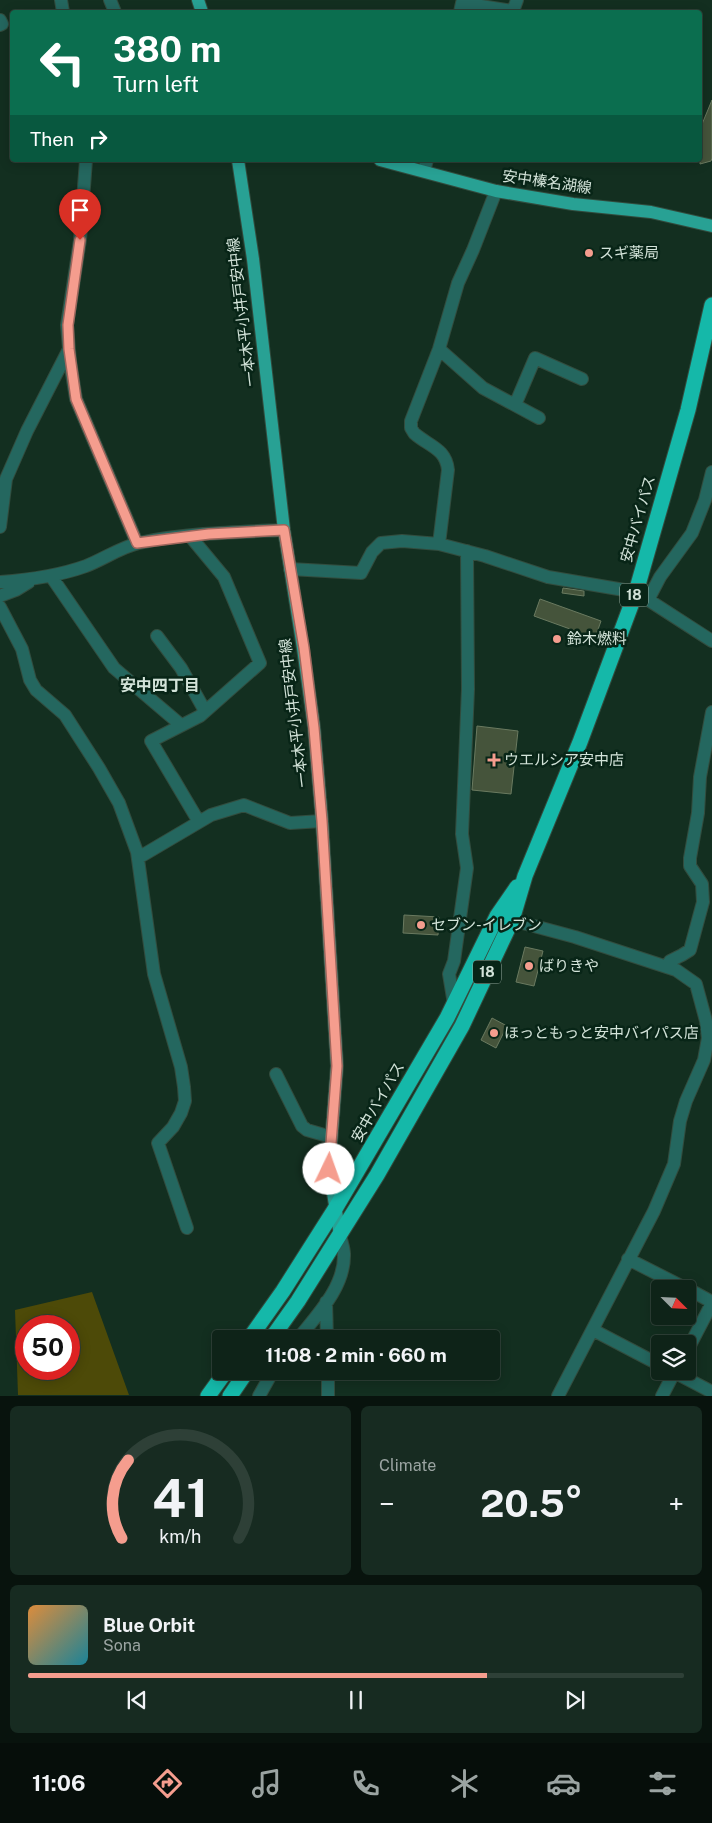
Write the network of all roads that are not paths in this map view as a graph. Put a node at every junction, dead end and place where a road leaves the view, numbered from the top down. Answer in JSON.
{"nodes":[{"id":1,"x":460,"y":10,"type":"edge"},
{"id":2,"x":506,"y":10,"type":"edge"},
{"id":3,"x":0,"y":20,"type":"edge"},
{"id":4,"x":0,"y":25,"type":"edge"},
{"id":5,"x":86,"y":162,"type":"edge"},
{"id":6,"x":238,"y":162,"type":"edge"},
{"id":7,"x":395,"y":162,"type":"edge"},
{"id":8,"x":426,"y":166,"type":"edge"},
{"id":9,"x":496,"y":191,"type":"junction"},
{"id":10,"x":712,"y":226,"type":"edge"},
{"id":11,"x":712,"y":305,"type":"edge"},
{"id":12,"x":439,"y":348,"type":"junction"},
{"id":13,"x":69,"y":349,"type":"junction"},
{"id":14,"x":582,"y":379,"type":"dead end"},
{"id":15,"x":516,"y":405,"type":"junction"},
{"id":16,"x":539,"y":418,"type":"dead end"},
{"id":17,"x":712,"y":472,"type":"edge"},
{"id":18,"x":709,"y":502,"type":"edge"},
{"id":19,"x":0,"y":527,"type":"edge"},
{"id":20,"x":284,"y":530,"type":"junction"},
{"id":21,"x":190,"y":536,"type":"junction"},
{"id":22,"x":137,"y":543,"type":"junction"},
{"id":23,"x":439,"y":544,"type":"junction"},
{"id":24,"x":467,"y":551,"type":"junction"},
{"id":25,"x":290,"y":569,"type":"junction"},
{"id":26,"x":51,"y":576,"type":"junction"},
{"id":27,"x":34,"y":579,"type":"junction"},
{"id":28,"x":0,"y":582,"type":"edge"},
{"id":29,"x":0,"y":596,"type":"edge"},
{"id":30,"x":642,"y":596,"type":"junction"},
{"id":31,"x":0,"y":607,"type":"edge"},
{"id":32,"x":157,"y":636,"type":"dead end"},
{"id":33,"x":712,"y":641,"type":"edge"},
{"id":34,"x":205,"y":711,"type":"junction"},
{"id":35,"x":712,"y":712,"type":"edge"},
{"id":36,"x":181,"y":725,"type":"junction"},
{"id":37,"x":322,"y":821,"type":"junction"},
{"id":38,"x":199,"y":822,"type":"junction"},
{"id":39,"x":138,"y":858,"type":"junction"},
{"id":40,"x":525,"y":876,"type":"junction"},
{"id":41,"x":497,"y":916,"type":"junction"},
{"id":42,"x":512,"y":920,"type":"junction"},
{"id":43,"x":667,"y":967,"type":"junction"},
{"id":44,"x":454,"y":1004,"type":"junction"},
{"id":45,"x":276,"y":1074,"type":"dead end"},
{"id":46,"x":331,"y":1137,"type":"junction"},
{"id":47,"x":335,"y":1209,"type":"junction"},
{"id":48,"x":187,"y":1228,"type":"dead end"},
{"id":49,"x":340,"y":1235,"type":"junction"},
{"id":50,"x":628,"y":1259,"type":"junction"},
{"id":51,"x":669,"y":1280,"type":"edge"},
{"id":52,"x":696,"y":1294,"type":"edge"},
{"id":53,"x":326,"y":1302,"type":"junction"},
{"id":54,"x":712,"y":1302,"type":"edge"},
{"id":55,"x":255,"y":1330,"type":"edge"},
{"id":56,"x":277,"y":1330,"type":"edge"},
{"id":57,"x":305,"y":1330,"type":"edge"},
{"id":58,"x":327,"y":1330,"type":"edge"},
{"id":59,"x":592,"y":1330,"type":"junction"},
{"id":60,"x":695,"y":1335,"type":"edge"},
{"id":61,"x":651,"y":1360,"type":"edge"},
{"id":62,"x":220,"y":1380,"type":"edge"},
{"id":63,"x":241,"y":1380,"type":"edge"},
{"id":64,"x":268,"y":1380,"type":"edge"},
{"id":65,"x":328,"y":1380,"type":"edge"},
{"id":66,"x":670,"y":1380,"type":"edge"},
{"id":67,"x":689,"y":1380,"type":"edge"},
{"id":68,"x":712,"y":1392,"type":"edge"},
{"id":69,"x":208,"y":1396,"type":"edge"},
{"id":70,"x":230,"y":1396,"type":"edge"},
{"id":71,"x":258,"y":1396,"type":"edge"},
{"id":72,"x":328,"y":1396,"type":"edge"},
{"id":73,"x":558,"y":1396,"type":"edge"},
{"id":74,"x":662,"y":1396,"type":"edge"}],
"edges":[{"from":1,"to":2,"type":"street"},
{"from":3,"to":4,"type":"street"},
{"from":5,"to":13,"type":"street"},
{"from":6,"to":20,"type":"main road","name":"一本木平小井戸安中線"},
{"from":7,"to":8,"type":"main road","name":"安中榛名湖線"},
{"from":8,"to":9,"type":"main road","name":"安中榛名湖線"},
{"from":9,"to":10,"type":"main road","name":"安中榛名湖線"},
{"from":9,"to":12,"type":"street"},
{"from":11,"to":30,"type":"highway","name":"安中バイパス","number":"18"},
{"from":12,"to":15,"type":"street"},
{"from":12,"to":23,"type":"street"},
{"from":13,"to":19,"type":"street"},
{"from":13,"to":22,"type":"street"},
{"from":14,"to":15,"type":"street"},
{"from":15,"to":16,"type":"street"},
{"from":17,"to":18,"type":"street"},
{"from":18,"to":30,"type":"street"},
{"from":20,"to":21,"type":"street"},
{"from":20,"to":25,"type":"main road","name":"一本木平小井戸安中線"},
{"from":21,"to":22,"type":"street"},
{"from":21,"to":34,"type":"street"},
{"from":22,"to":26,"type":"street"},
{"from":23,"to":24,"type":"street"},
{"from":23,"to":25,"type":"street"},
{"from":24,"to":30,"type":"street"},
{"from":24,"to":44,"type":"street"},
{"from":25,"to":37,"type":"main road","name":"一本木平小井戸安中線"},
{"from":26,"to":27,"type":"street"},
{"from":26,"to":36,"type":"street"},
{"from":27,"to":28,"type":"street"},
{"from":27,"to":29,"type":"street"},
{"from":30,"to":33,"type":"street"},
{"from":30,"to":40,"type":"highway","name":"安中バイパス","number":"18"},
{"from":31,"to":39,"type":"street"},
{"from":32,"to":34,"type":"street"},
{"from":34,"to":36,"type":"street"},
{"from":35,"to":43,"type":"street"},
{"from":36,"to":38,"type":"street"},
{"from":37,"to":38,"type":"street"},
{"from":37,"to":46,"type":"main road","name":"一本木平小井戸安中線"},
{"from":38,"to":39,"type":"street"},
{"from":39,"to":48,"type":"street"},
{"from":40,"to":41,"type":"highway","name":"安中バイパス","number":"18"},
{"from":40,"to":42,"type":"highway","name":"安中バイパス","number":"18"},
{"from":41,"to":42,"type":"street"},
{"from":41,"to":44,"type":"highway","name":"安中バイパス","number":"18"},
{"from":42,"to":43,"type":"street"},
{"from":42,"to":49,"type":"highway","name":"安中バイパス","number":"18"},
{"from":43,"to":50,"type":"street"},
{"from":44,"to":47,"type":"highway","name":"安中バイパス","number":"18"},
{"from":45,"to":46,"type":"street"},
{"from":46,"to":47,"type":"main road","name":"一本木平小井戸安中線"},
{"from":47,"to":49,"type":"main road","name":"一本木平小井戸安中線"},
{"from":47,"to":55,"type":"highway","name":"安中バイパス","number":"18"},
{"from":49,"to":53,"type":"street"},
{"from":49,"to":56,"type":"highway","name":"安中バイパス","number":"18"},
{"from":50,"to":51,"type":"street"},
{"from":50,"to":59,"type":"street"},
{"from":52,"to":54,"type":"street"},
{"from":53,"to":57,"type":"street"},
{"from":53,"to":58,"type":"street"},
{"from":54,"to":60,"type":"street"},
{"from":59,"to":61,"type":"street"},
{"from":59,"to":73,"type":"street"},
{"from":62,"to":69,"type":"highway"},
{"from":63,"to":70,"type":"highway"},
{"from":64,"to":71,"type":"street"},
{"from":65,"to":72,"type":"street"},
{"from":66,"to":74,"type":"street"},
{"from":67,"to":68,"type":"street"}]}
